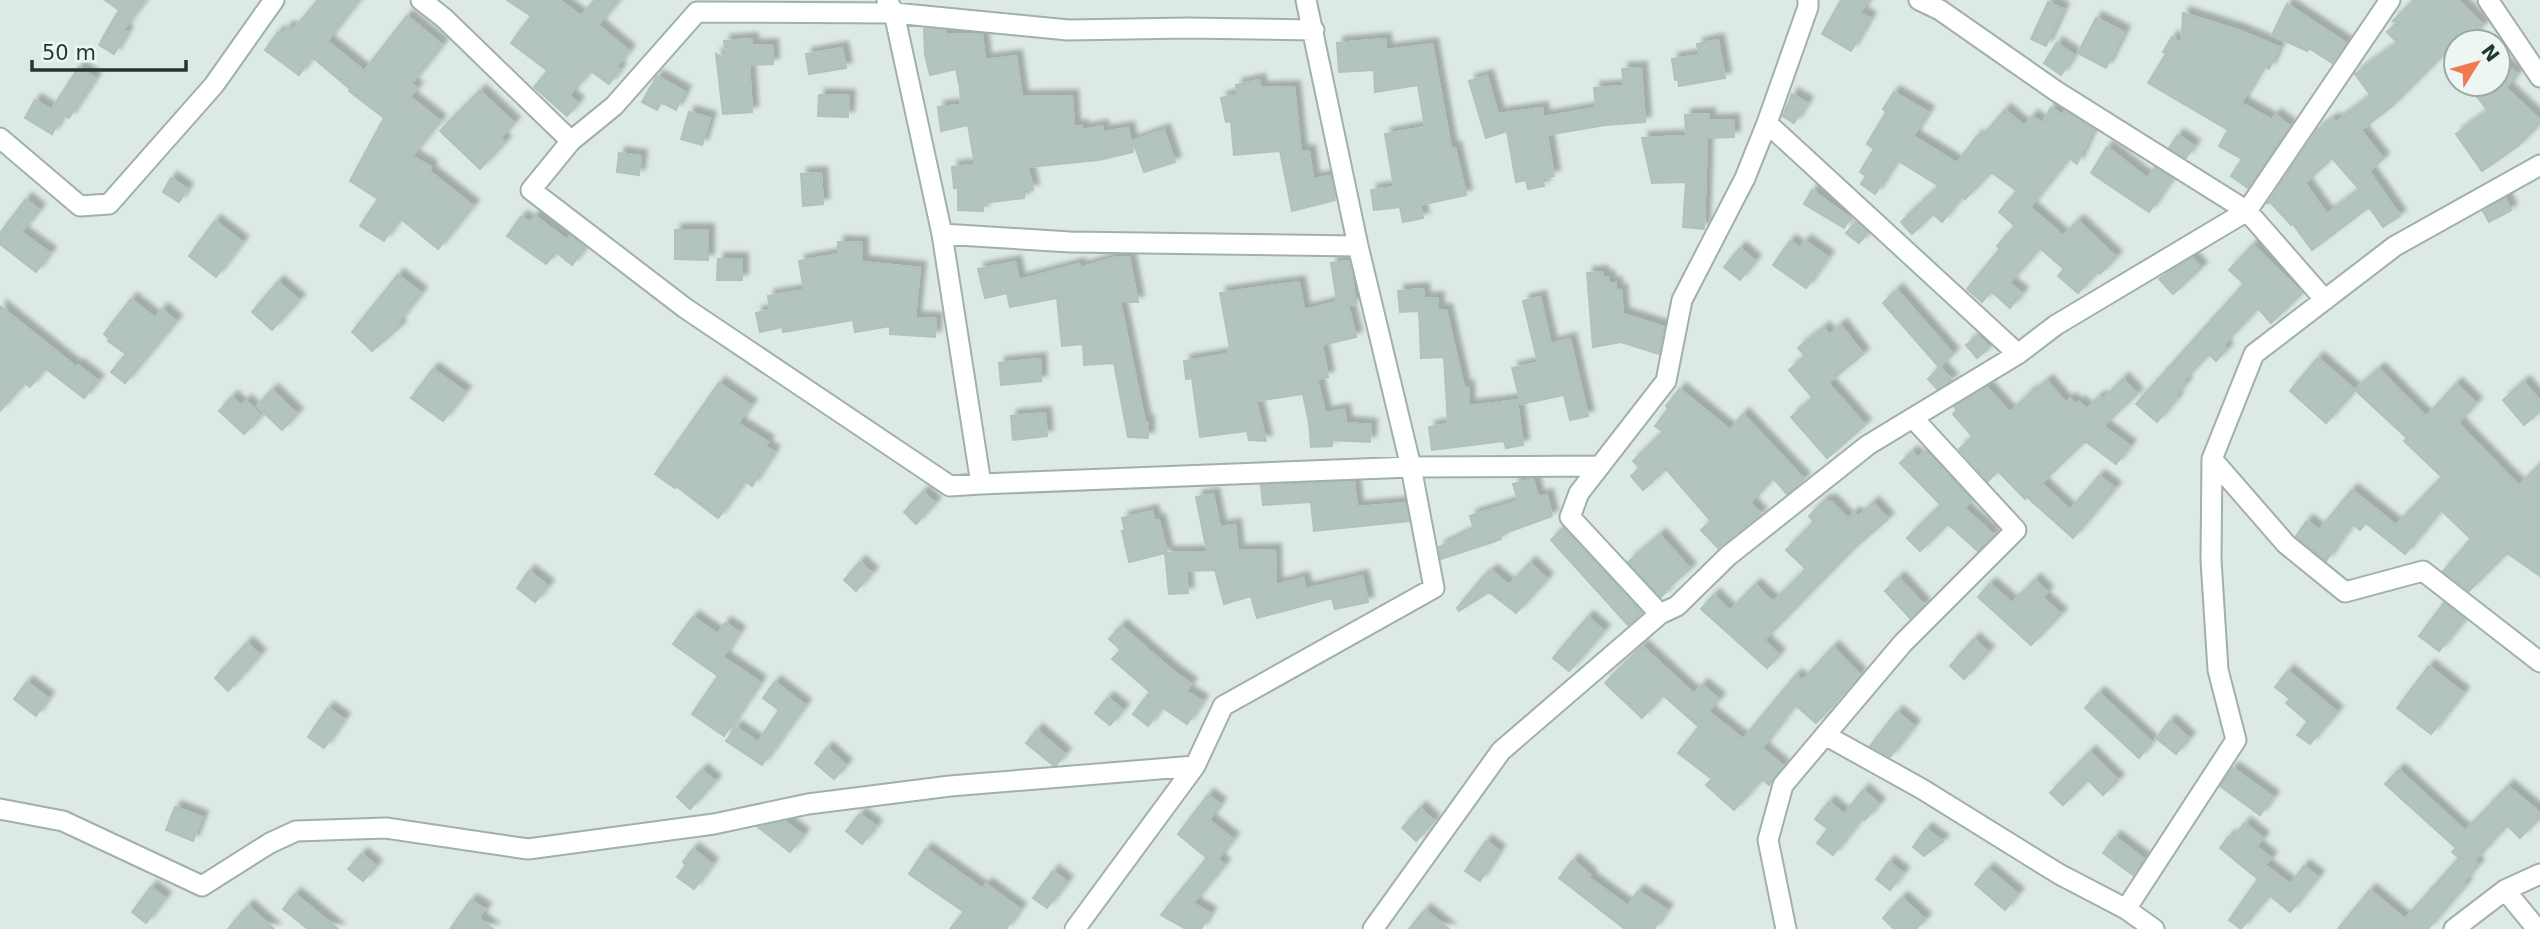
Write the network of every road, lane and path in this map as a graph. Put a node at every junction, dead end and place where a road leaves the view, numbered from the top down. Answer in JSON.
{"nodes":[{"id":1,"x":274,"y":0,"type":"edge"},
{"id":2,"x":421,"y":0,"type":"edge"},
{"id":3,"x":1306,"y":0,"type":"edge"},
{"id":4,"x":1808,"y":0,"type":"edge"},
{"id":5,"x":1919,"y":0,"type":"edge"},
{"id":6,"x":2390,"y":0,"type":"edge"},
{"id":7,"x":2488,"y":0,"type":"edge"},
{"id":8,"x":891,"y":6,"type":"edge"},
{"id":9,"x":1314,"y":30,"type":"junction"},
{"id":10,"x":2540,"y":77,"type":"edge"},
{"id":11,"x":1767,"y":123,"type":"junction"},
{"id":12,"x":0,"y":138,"type":"edge"},
{"id":13,"x":571,"y":141,"type":"junction"},
{"id":14,"x":2540,"y":165,"type":"edge"},
{"id":15,"x":2247,"y":211,"type":"junction"},
{"id":16,"x":942,"y":233,"type":"junction"},
{"id":17,"x":1358,"y":246,"type":"junction"},
{"id":18,"x":2325,"y":300,"type":"junction"},
{"id":19,"x":2018,"y":354,"type":"junction"},
{"id":20,"x":1913,"y":418,"type":"junction"},
{"id":21,"x":2212,"y":459,"type":"junction"},
{"id":22,"x":1599,"y":466,"type":"junction"},
{"id":23,"x":1411,"y":467,"type":"junction"},
{"id":24,"x":981,"y":484,"type":"junction"},
{"id":25,"x":1660,"y":614,"type":"junction"},
{"id":26,"x":2540,"y":662,"type":"edge"},
{"id":27,"x":1825,"y":735,"type":"junction"},
{"id":28,"x":1195,"y":766,"type":"junction"},
{"id":29,"x":0,"y":809,"type":"edge"},
{"id":30,"x":2540,"y":874,"type":"edge"},
{"id":31,"x":2505,"y":890,"type":"junction"},
{"id":32,"x":2126,"y":909,"type":"junction"},
{"id":33,"x":1075,"y":929,"type":"edge"},
{"id":34,"x":1373,"y":929,"type":"edge"},
{"id":35,"x":1786,"y":929,"type":"edge"},
{"id":36,"x":2154,"y":929,"type":"edge"},
{"id":37,"x":2454,"y":929,"type":"edge"},
{"id":38,"x":2537,"y":929,"type":"edge"}],
"edges":[{"from":1,"to":12,"type":"street"},
{"from":2,"to":13,"type":"street"},
{"from":3,"to":9,"type":"street"},
{"from":4,"to":11,"type":"street"},
{"from":5,"to":15,"type":"street"},
{"from":6,"to":15,"type":"street"},
{"from":7,"to":10,"type":"street"},
{"from":8,"to":9,"type":"street"},
{"from":8,"to":13,"type":"street"},
{"from":8,"to":16,"type":"street"},
{"from":9,"to":17,"type":"street"},
{"from":11,"to":19,"type":"street"},
{"from":11,"to":22,"type":"street"},
{"from":13,"to":24,"type":"street"},
{"from":14,"to":18,"type":"street"},
{"from":15,"to":18,"type":"street"},
{"from":15,"to":19,"type":"street"},
{"from":16,"to":17,"type":"street"},
{"from":16,"to":24,"type":"street"},
{"from":17,"to":23,"type":"street"},
{"from":18,"to":21,"type":"street"},
{"from":19,"to":20,"type":"street"},
{"from":20,"to":25,"type":"street"},
{"from":20,"to":27,"type":"street"},
{"from":21,"to":26,"type":"street"},
{"from":21,"to":32,"type":"street"},
{"from":22,"to":23,"type":"street"},
{"from":22,"to":25,"type":"street"},
{"from":23,"to":24,"type":"street"},
{"from":23,"to":28,"type":"street"},
{"from":25,"to":34,"type":"street"},
{"from":27,"to":32,"type":"street"},
{"from":27,"to":35,"type":"street"},
{"from":28,"to":29,"type":"street"},
{"from":28,"to":33,"type":"street"},
{"from":30,"to":31,"type":"street"},
{"from":31,"to":37,"type":"street"},
{"from":31,"to":38,"type":"street"},
{"from":32,"to":36,"type":"street"}]}
